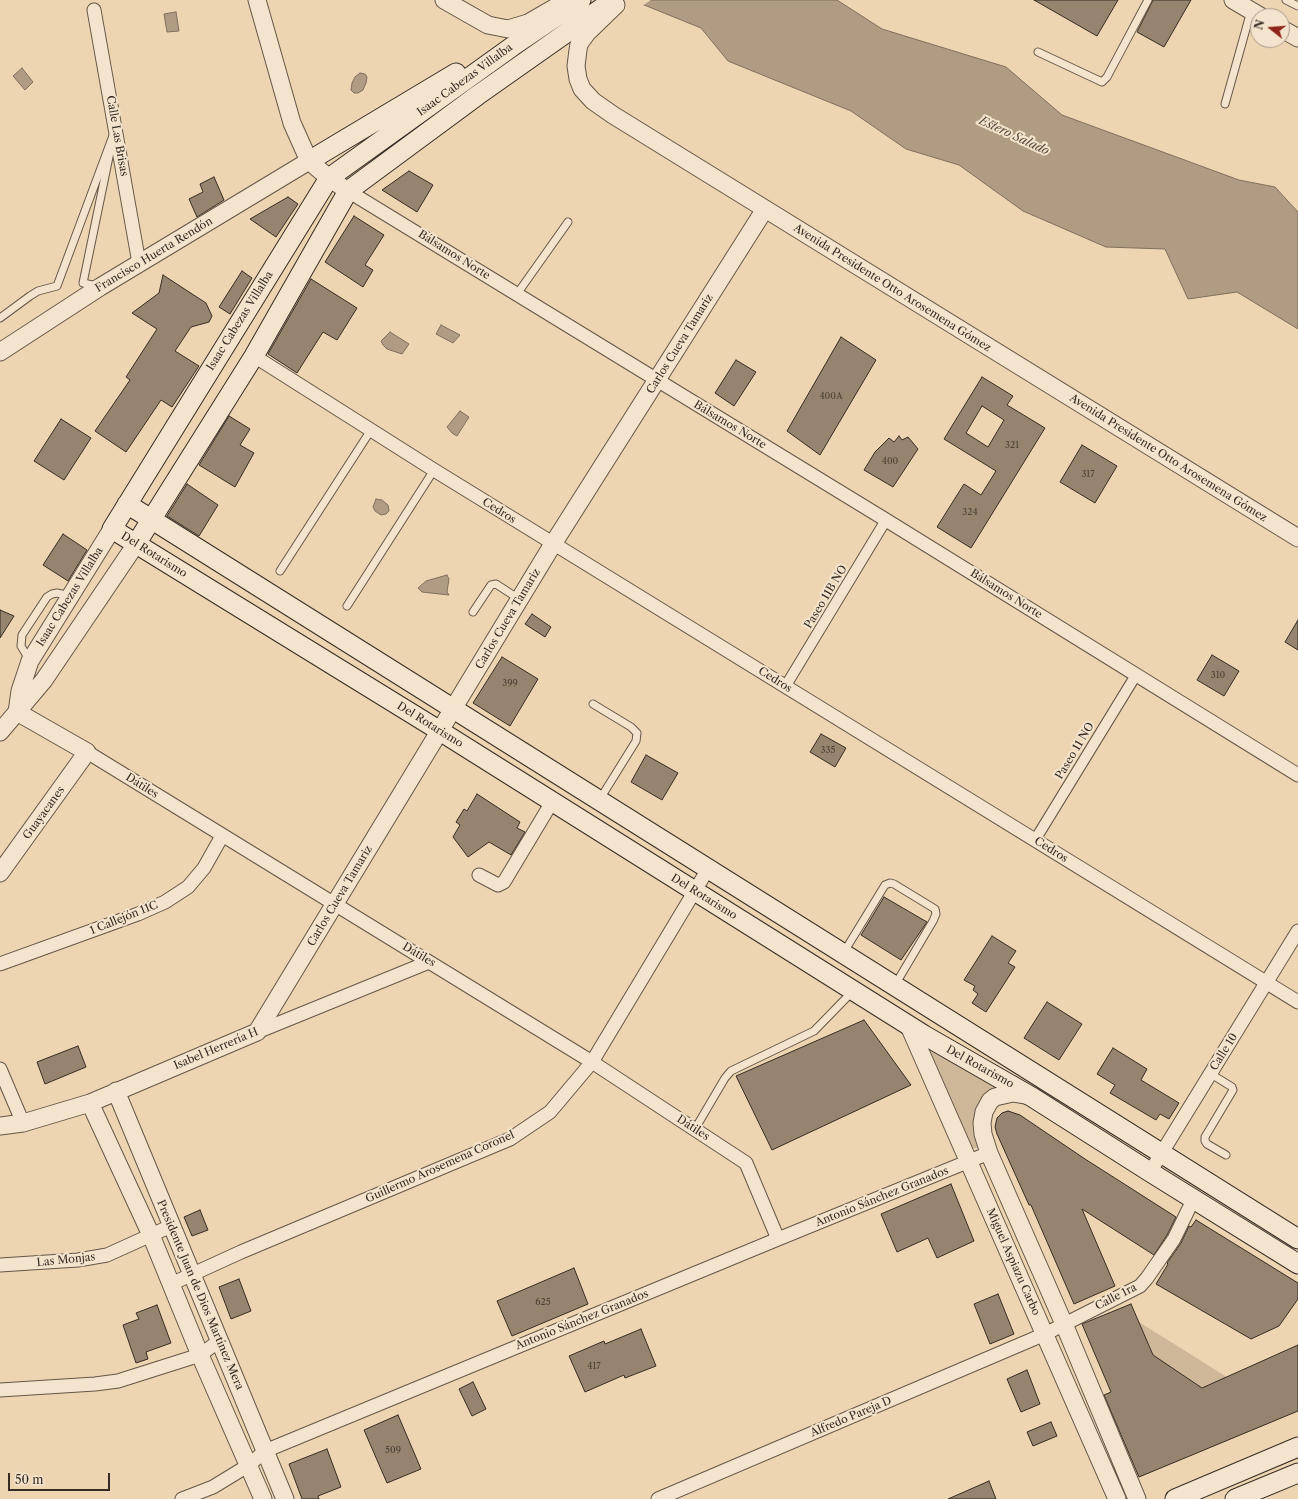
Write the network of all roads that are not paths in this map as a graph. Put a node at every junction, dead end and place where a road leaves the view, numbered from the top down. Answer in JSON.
{"nodes":[{"id":1,"x":257,"y":0,"type":"edge"},
{"id":2,"x":444,"y":0,"type":"edge"},
{"id":3,"x":581,"y":0,"type":"edge"},
{"id":4,"x":613,"y":0,"type":"edge"},
{"id":5,"x":621,"y":0,"type":"edge"},
{"id":6,"x":1148,"y":0,"type":"edge"},
{"id":7,"x":1233,"y":0,"type":"edge"},
{"id":8,"x":1286,"y":0,"type":"edge"},
{"id":9,"x":1298,"y":6,"type":"edge"},
{"id":10,"x":561,"y":7,"type":"edge"},
{"id":11,"x":94,"y":10,"type":"dead end"},
{"id":12,"x":1250,"y":10,"type":"edge"},
{"id":13,"x":580,"y":31,"type":"junction"},
{"id":14,"x":1250,"y":31,"type":"edge"},
{"id":15,"x":513,"y":46,"type":"junction"},
{"id":16,"x":1038,"y":52,"type":"dead end"},
{"id":17,"x":1225,"y":104,"type":"dead end"},
{"id":18,"x":115,"y":129,"type":"junction"},
{"id":19,"x":309,"y":161,"type":"junction"},
{"id":20,"x":329,"y":178,"type":"junction"},
{"id":21,"x":348,"y":190,"type":"junction"},
{"id":22,"x":765,"y":209,"type":"junction"},
{"id":23,"x":568,"y":222,"type":"dead end"},
{"id":24,"x":139,"y":263,"type":"junction"},
{"id":25,"x":100,"y":287,"type":"junction"},
{"id":26,"x":517,"y":294,"type":"junction"},
{"id":27,"x":0,"y":318,"type":"edge"},
{"id":28,"x":0,"y":352,"type":"edge"},
{"id":29,"x":254,"y":356,"type":"junction"},
{"id":30,"x":657,"y":380,"type":"junction"},
{"id":31,"x":371,"y":430,"type":"junction"},
{"id":32,"x":434,"y":470,"type":"junction"},
{"id":33,"x":127,"y":504,"type":"junction"},
{"id":34,"x":152,"y":520,"type":"junction"},
{"id":35,"x":886,"y":520,"type":"junction"},
{"id":36,"x":112,"y":529,"type":"junction"},
{"id":37,"x":1298,"y":538,"type":"edge"},
{"id":38,"x":136,"y":544,"type":"junction"},
{"id":39,"x":553,"y":544,"type":"junction"},
{"id":40,"x":280,"y":570,"type":"dead end"},
{"id":41,"x":520,"y":599,"type":"junction"},
{"id":42,"x":347,"y":606,"type":"dead end"},
{"id":43,"x":473,"y":612,"type":"dead end"},
{"id":44,"x":1136,"y":675,"type":"junction"},
{"id":45,"x":786,"y":687,"type":"junction"},
{"id":46,"x":593,"y":704,"type":"dead end"},
{"id":47,"x":453,"y":709,"type":"junction"},
{"id":48,"x":17,"y":712,"type":"junction"},
{"id":49,"x":440,"y":731,"type":"junction"},
{"id":50,"x":0,"y":732,"type":"edge"},
{"id":51,"x":87,"y":752,"type":"junction"},
{"id":52,"x":1298,"y":775,"type":"edge"},
{"id":53,"x":599,"y":801,"type":"junction"},
{"id":54,"x":552,"y":802,"type":"junction"},
{"id":55,"x":222,"y":836,"type":"junction"},
{"id":56,"x":1035,"y":840,"type":"junction"},
{"id":57,"x":708,"y":869,"type":"junction"},
{"id":58,"x":0,"y":873,"type":"edge"},
{"id":59,"x":479,"y":874,"type":"dead end"},
{"id":60,"x":694,"y":891,"type":"junction"},
{"id":61,"x":335,"y":904,"type":"junction"},
{"id":62,"x":1298,"y":932,"type":"edge"},
{"id":63,"x":842,"y":954,"type":"junction"},
{"id":64,"x":429,"y":962,"type":"junction"},
{"id":65,"x":0,"y":964,"type":"edge"},
{"id":66,"x":1267,"y":982,"type":"junction"},
{"id":67,"x":894,"y":986,"type":"junction"},
{"id":68,"x":854,"y":991,"type":"junction"},
{"id":69,"x":1298,"y":1002,"type":"edge"},
{"id":70,"x":909,"y":1026,"type":"junction"},
{"id":71,"x":257,"y":1032,"type":"junction"},
{"id":72,"x":592,"y":1062,"type":"junction"},
{"id":73,"x":0,"y":1068,"type":"edge"},
{"id":74,"x":1211,"y":1074,"type":"junction"},
{"id":75,"x":116,"y":1091,"type":"junction"},
{"id":76,"x":1032,"y":1097,"type":"junction"},
{"id":77,"x":90,"y":1103,"type":"junction"},
{"id":78,"x":23,"y":1123,"type":"junction"},
{"id":79,"x":0,"y":1126,"type":"edge"},
{"id":80,"x":695,"y":1129,"type":"junction"},
{"id":81,"x":989,"y":1153,"type":"junction"},
{"id":82,"x":1161,"y":1154,"type":"junction"},
{"id":83,"x":1226,"y":1155,"type":"dead end"},
{"id":84,"x":969,"y":1162,"type":"junction"},
{"id":85,"x":1150,"y":1172,"type":"junction"},
{"id":86,"x":1193,"y":1200,"type":"junction"},
{"id":87,"x":171,"y":1226,"type":"junction"},
{"id":88,"x":151,"y":1235,"type":"junction"},
{"id":89,"x":778,"y":1239,"type":"junction"},
{"id":90,"x":1298,"y":1240,"type":"edge"},
{"id":91,"x":1298,"y":1264,"type":"edge"},
{"id":92,"x":0,"y":1265,"type":"edge"},
{"id":93,"x":192,"y":1275,"type":"junction"},
{"id":94,"x":171,"y":1284,"type":"junction"},
{"id":95,"x":1064,"y":1324,"type":"junction"},
{"id":96,"x":1045,"y":1334,"type":"junction"},
{"id":97,"x":219,"y":1341,"type":"junction"},
{"id":98,"x":200,"y":1355,"type":"junction"},
{"id":99,"x":0,"y":1390,"type":"edge"},
{"id":100,"x":1298,"y":1447,"type":"edge"},
{"id":101,"x":265,"y":1451,"type":"junction"},
{"id":102,"x":249,"y":1465,"type":"junction"},
{"id":103,"x":1298,"y":1473,"type":"edge"},
{"id":104,"x":182,"y":1499,"type":"edge"},
{"id":105,"x":263,"y":1499,"type":"edge"},
{"id":106,"x":285,"y":1499,"type":"edge"},
{"id":107,"x":658,"y":1499,"type":"edge"},
{"id":108,"x":1117,"y":1499,"type":"edge"},
{"id":109,"x":1137,"y":1499,"type":"edge"},
{"id":110,"x":1175,"y":1499,"type":"edge"},
{"id":111,"x":1235,"y":1499,"type":"edge"}],
"edges":[{"from":1,"to":19,"type":"street","name":"Bálsamos Norte"},
{"from":2,"to":10,"type":"street"},
{"from":3,"to":10,"type":"main road","name":"Isaac Cabezas Villalba"},
{"from":4,"to":13,"type":"main road","name":"Isaac Cabezas Villalba"},
{"from":5,"to":13,"type":"street","name":"Avenida Presidente Otto Arosemena Gómez"},
{"from":6,"to":16,"type":"lane"},
{"from":7,"to":12,"type":"street"},
{"from":8,"to":9,"type":"lane"},
{"from":10,"to":15,"type":"main road","name":"Isaac Cabezas Villalba"},
{"from":11,"to":18,"type":"street","name":"Calle Las Brisas"},
{"from":13,"to":21,"type":"main road","name":"Isaac Cabezas Villalba"},
{"from":13,"to":22,"type":"street","name":"Avenida Presidente Otto Arosemena Gómez"},
{"from":14,"to":17,"type":"lane"},
{"from":15,"to":19,"type":"main road"},
{"from":15,"to":20,"type":"main road","name":"Isaac Cabezas Villalba"},
{"from":18,"to":24,"type":"street","name":"Calle Las Brisas"},
{"from":18,"to":25,"type":"lane"},
{"from":18,"to":27,"type":"lane"},
{"from":19,"to":20,"type":"street","name":"Bálsamos Norte"},
{"from":19,"to":24,"type":"street","name":"Francisco Huerta Rendón"},
{"from":20,"to":21,"type":"street","name":"Bálsamos Norte"},
{"from":20,"to":33,"type":"main road","name":"Isaac Cabezas Villalba"},
{"from":21,"to":26,"type":"street","name":"Bálsamos Norte"},
{"from":21,"to":29,"type":"main road","name":"Isaac Cabezas Villalba"},
{"from":22,"to":30,"type":"street","name":"Carlos Cueva Tamariz"},
{"from":22,"to":37,"type":"street","name":"Avenida Presidente Otto Arosemena Gómez"},
{"from":23,"to":26,"type":"lane"},
{"from":24,"to":25,"type":"street","name":"Francisco Huerta Rendón"},
{"from":25,"to":28,"type":"street","name":"Francisco Huerta Rendón"},
{"from":26,"to":30,"type":"street","name":"Bálsamos Norte"},
{"from":29,"to":31,"type":"street","name":"Cedros"},
{"from":29,"to":34,"type":"main road","name":"Isaac Cabezas Villalba"},
{"from":30,"to":35,"type":"street","name":"Bálsamos Norte"},
{"from":30,"to":39,"type":"street","name":"Carlos Cueva Tamariz"},
{"from":31,"to":32,"type":"street","name":"Cedros"},
{"from":31,"to":40,"type":"lane"},
{"from":32,"to":39,"type":"street","name":"Cedros"},
{"from":32,"to":42,"type":"lane"},
{"from":33,"to":34,"type":"main road","name":"Del Rotarismo"},
{"from":33,"to":36,"type":"main road","name":"Isaac Cabezas Villalba"},
{"from":34,"to":38,"type":"main road","name":"Isaac Cabezas Villalba"},
{"from":34,"to":47,"type":"main road","name":"Del Rotarismo"},
{"from":35,"to":44,"type":"street","name":"Bálsamos Norte"},
{"from":35,"to":45,"type":"street","name":"Paseo 11B NO"},
{"from":36,"to":38,"type":"main road","name":"Del Rotarismo"},
{"from":36,"to":48,"type":"street","name":"Isaac Cabezas Villalba"},
{"from":38,"to":48,"type":"street","name":"Isaac Cabezas Villalba"},
{"from":38,"to":49,"type":"main road","name":"Del Rotarismo"},
{"from":39,"to":41,"type":"street","name":"Carlos Cueva Tamariz"},
{"from":39,"to":45,"type":"street","name":"Cedros"},
{"from":41,"to":43,"type":"lane"},
{"from":41,"to":47,"type":"street","name":"Carlos Cueva Tamariz"},
{"from":44,"to":52,"type":"street","name":"Bálsamos Norte"},
{"from":44,"to":56,"type":"street","name":"Paseo 11 NO"},
{"from":45,"to":56,"type":"street","name":"Cedros"},
{"from":46,"to":53,"type":"lane"},
{"from":47,"to":49,"type":"street","name":"Carlos Cueva Tamariz"},
{"from":47,"to":53,"type":"main road","name":"Del Rotarismo"},
{"from":48,"to":50,"type":"street","name":"Isaac Cabezas Villalba"},
{"from":48,"to":51,"type":"street","name":"Dátiles"},
{"from":49,"to":54,"type":"main road","name":"Del Rotarismo"},
{"from":49,"to":61,"type":"street","name":"Carlos Cueva Tamariz"},
{"from":51,"to":55,"type":"street","name":"Dátiles"},
{"from":51,"to":58,"type":"street","name":"Guayacanes"},
{"from":53,"to":57,"type":"main road","name":"Del Rotarismo"},
{"from":54,"to":59,"type":"street"},
{"from":54,"to":60,"type":"main road","name":"Del Rotarismo"},
{"from":55,"to":61,"type":"street","name":"Dátiles"},
{"from":55,"to":65,"type":"street","name":"1 Callejón 11C"},
{"from":56,"to":66,"type":"street","name":"Cedros"},
{"from":57,"to":60,"type":"street","name":"Guillermo Arosemena Coronel"},
{"from":57,"to":63,"type":"main road","name":"Del Rotarismo"},
{"from":60,"to":68,"type":"main road","name":"Del Rotarismo"},
{"from":60,"to":72,"type":"street","name":"Guillermo Arosemena Coronel"},
{"from":61,"to":64,"type":"street","name":"Dátiles"},
{"from":61,"to":71,"type":"street","name":"Carlos Cueva Tamariz"},
{"from":62,"to":66,"type":"street","name":"Calle 10"},
{"from":63,"to":67,"type":"main road","name":"Del Rotarismo"},
{"from":63,"to":67,"type":"lane"},
{"from":64,"to":71,"type":"street","name":"Isabel Herrería H"},
{"from":64,"to":72,"type":"street","name":"Dátiles"},
{"from":66,"to":69,"type":"street","name":"Cedros"},
{"from":66,"to":74,"type":"street","name":"Calle 10"},
{"from":67,"to":82,"type":"main road","name":"Del Rotarismo"},
{"from":68,"to":70,"type":"main road","name":"Del Rotarismo"},
{"from":68,"to":80,"type":"lane"},
{"from":70,"to":76,"type":"main road","name":"Del Rotarismo"},
{"from":70,"to":84,"type":"street","name":"Miguel Aspiazu Carbo"},
{"from":71,"to":75,"type":"street","name":"Isabel Herrería H"},
{"from":72,"to":80,"type":"street","name":"Dátiles"},
{"from":72,"to":93,"type":"street","name":"Guillermo Arosemena Coronel"},
{"from":73,"to":78,"type":"street"},
{"from":74,"to":82,"type":"street","name":"Calle 10"},
{"from":74,"to":83,"type":"lane"},
{"from":75,"to":77,"type":"street","name":"Isabel Herrería H"},
{"from":75,"to":87,"type":"street","name":"Presidente Juan de Dios Martínez Mera"},
{"from":76,"to":81,"type":"street","name":"Miguel Aspiazu Carbo"},
{"from":76,"to":85,"type":"main road","name":"Del Rotarismo"},
{"from":77,"to":78,"type":"street","name":"Isabel Herrería H"},
{"from":77,"to":88,"type":"street","name":"Presidente Juan de Dios Martínez Mera"},
{"from":78,"to":79,"type":"street","name":"Isabel Herrería H"},
{"from":80,"to":89,"type":"street","name":"Dátiles"},
{"from":81,"to":84,"type":"street","name":"Antonio Sánchez Granados"},
{"from":81,"to":95,"type":"street","name":"Miguel Aspiazu Carbo"},
{"from":82,"to":85,"type":"street","name":"Calle 10"},
{"from":82,"to":90,"type":"main road","name":"Del Rotarismo"},
{"from":84,"to":89,"type":"street","name":"Antonio Sánchez Granados"},
{"from":84,"to":96,"type":"street","name":"Miguel Aspiazu Carbo"},
{"from":85,"to":86,"type":"main road","name":"Del Rotarismo"},
{"from":86,"to":91,"type":"main road","name":"Del Rotarismo"},
{"from":86,"to":95,"type":"street","name":"Calle 1ra"},
{"from":87,"to":88,"type":"street","name":"Las Monjas"},
{"from":87,"to":93,"type":"street","name":"Presidente Juan de Dios Martínez Mera"},
{"from":88,"to":92,"type":"street","name":"Las Monjas"},
{"from":88,"to":94,"type":"street","name":"Presidente Juan de Dios Martínez Mera"},
{"from":89,"to":101,"type":"street","name":"Antonio Sánchez Granados"},
{"from":93,"to":94,"type":"street","name":"Guillermo Arosemena Coronel"},
{"from":93,"to":97,"type":"street","name":"Presidente Juan de Dios Martínez Mera"},
{"from":94,"to":98,"type":"street","name":"Presidente Juan de Dios Martínez Mera"},
{"from":95,"to":96,"type":"street","name":"Calle 1ra"},
{"from":95,"to":109,"type":"street","name":"Miguel Aspiazu Carbo"},
{"from":96,"to":107,"type":"street","name":"Alfredo Pareja D"},
{"from":96,"to":108,"type":"street","name":"Miguel Aspiazu Carbo"},
{"from":97,"to":98,"type":"street"},
{"from":97,"to":101,"type":"street","name":"Presidente Juan de Dios Martínez Mera"},
{"from":98,"to":99,"type":"street"},
{"from":98,"to":102,"type":"street","name":"Presidente Juan de Dios Martínez Mera"},
{"from":100,"to":110,"type":"main road"},
{"from":101,"to":102,"type":"street","name":"Antonio Sánchez Granados"},
{"from":101,"to":106,"type":"street","name":"Presidente Juan de Dios Martínez Mera"},
{"from":102,"to":104,"type":"street","name":"Antonio Sánchez Granados"},
{"from":102,"to":105,"type":"street","name":"Presidente Juan de Dios Martínez Mera"},
{"from":103,"to":111,"type":"main road"}]}
